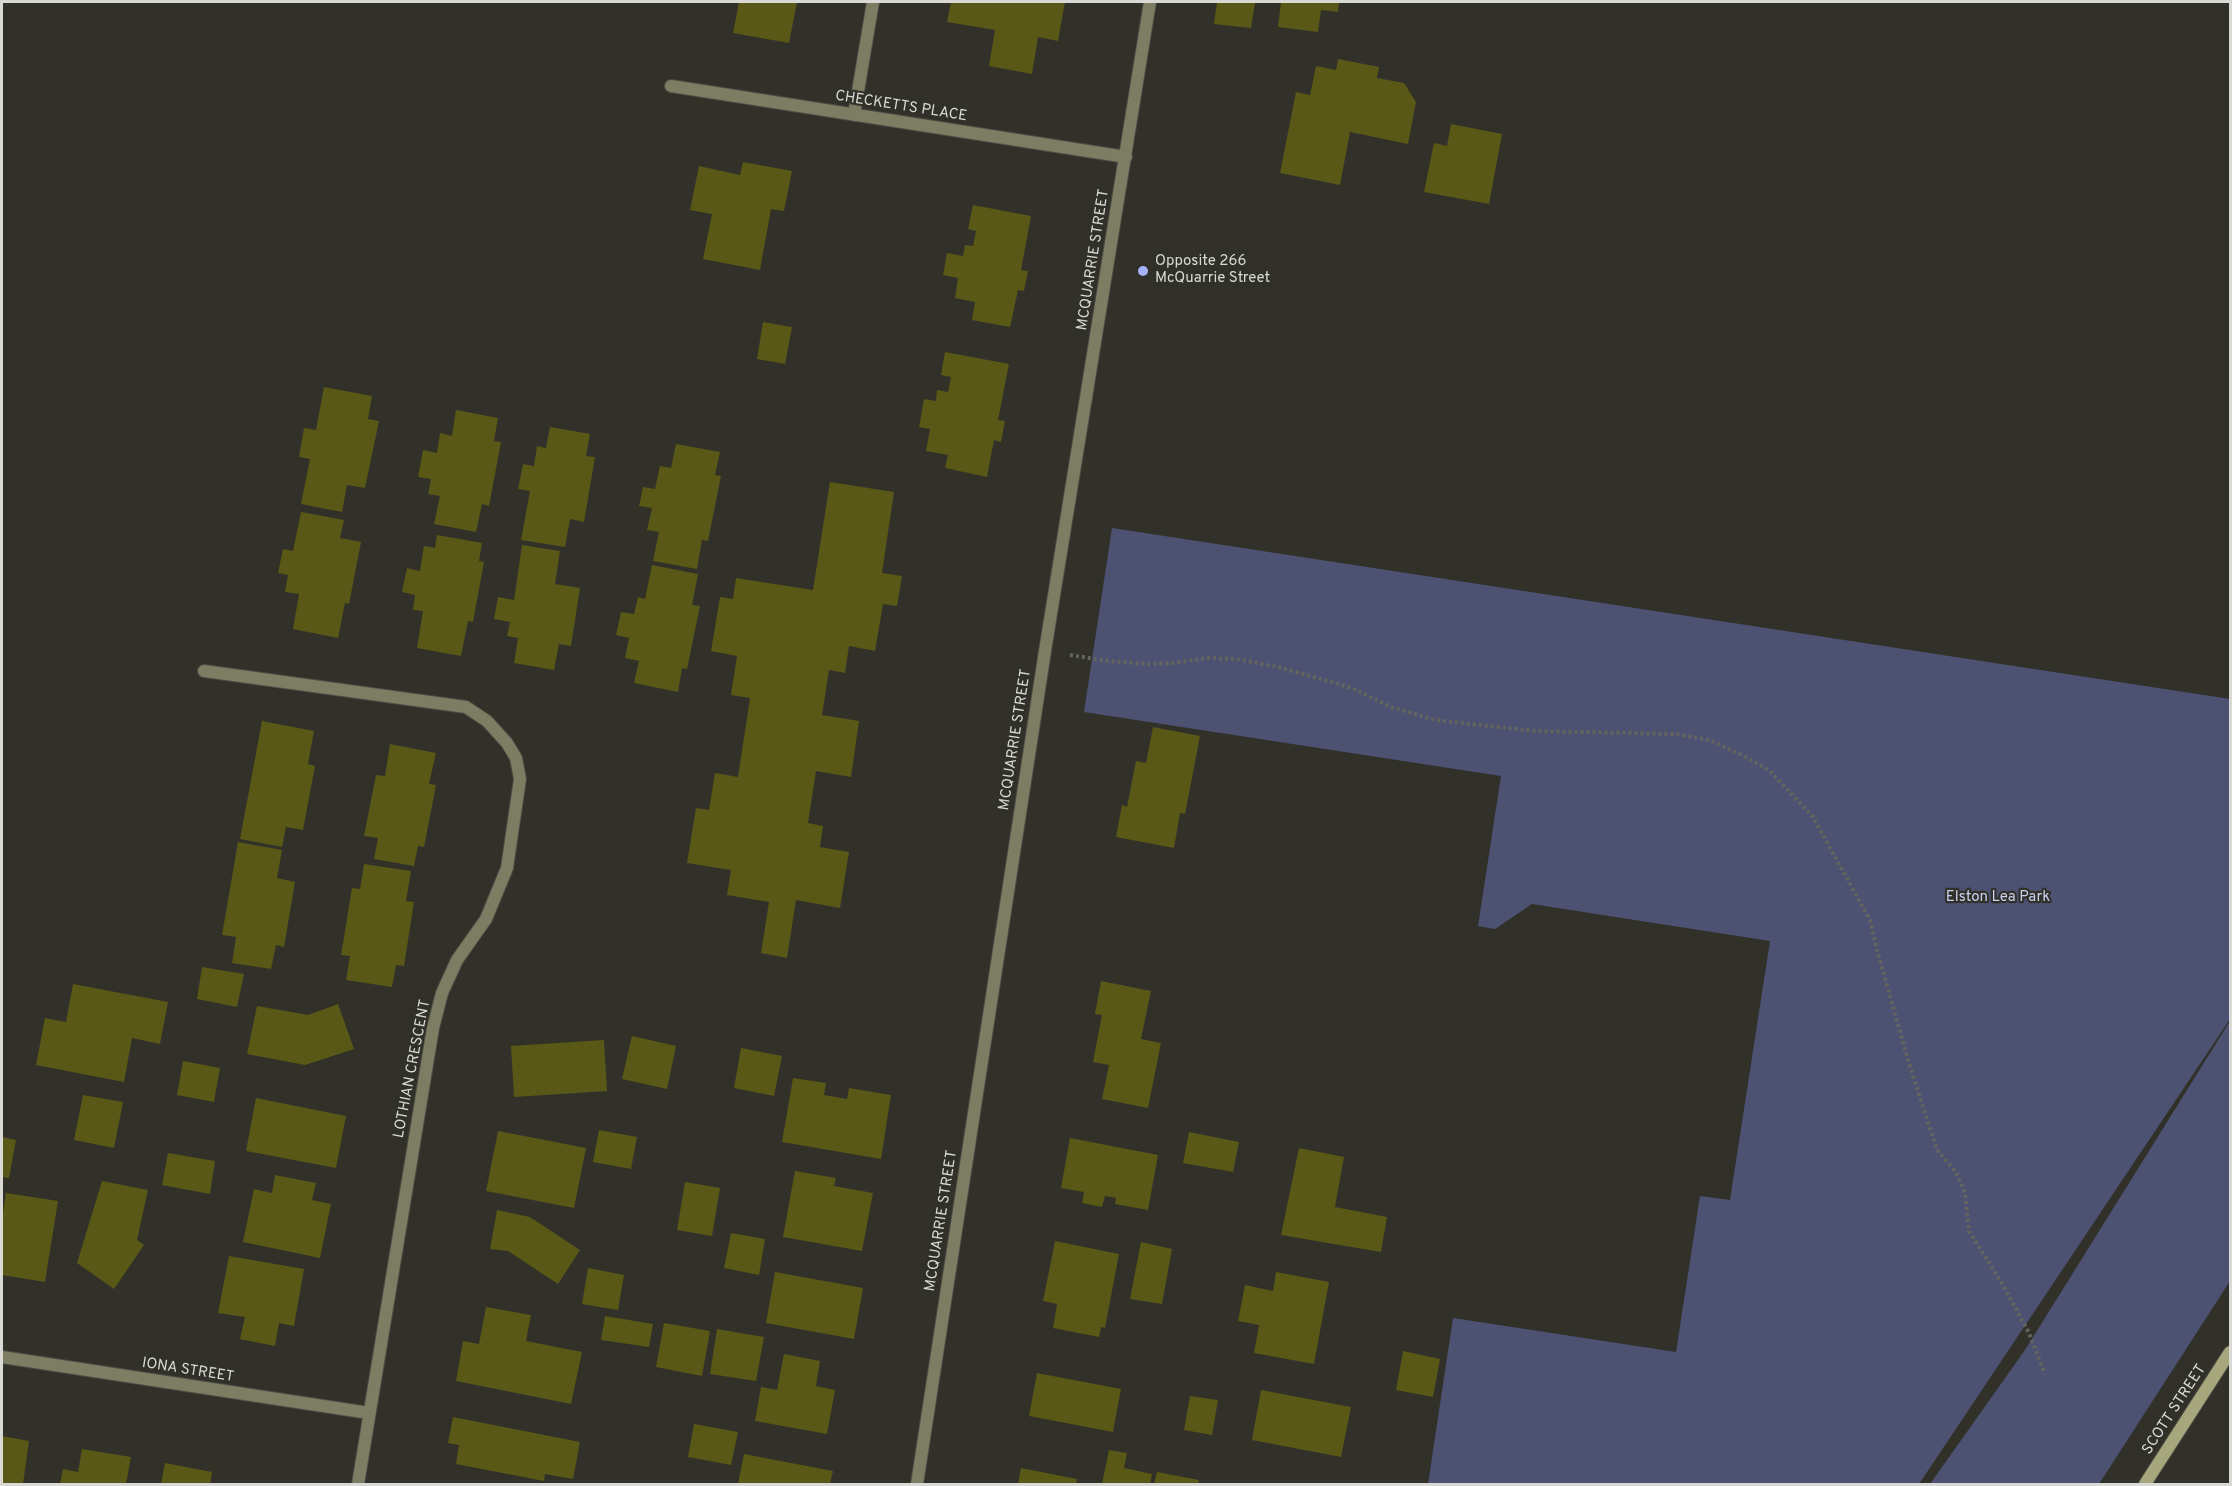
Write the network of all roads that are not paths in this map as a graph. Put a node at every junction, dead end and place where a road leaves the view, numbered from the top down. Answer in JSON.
{"nodes":[{"id":1,"x":873,"y":2,"type":"edge"},
{"id":2,"x":1150,"y":2,"type":"edge"},
{"id":3,"x":671,"y":86,"type":"dead end"},
{"id":4,"x":854,"y":115,"type":"junction"},
{"id":5,"x":1126,"y":157,"type":"junction"},
{"id":6,"x":204,"y":671,"type":"dead end"},
{"id":7,"x":2230,"y":1352,"type":"edge"},
{"id":8,"x":2,"y":1357,"type":"edge"},
{"id":9,"x":369,"y":1413,"type":"junction"},
{"id":10,"x":358,"y":1485,"type":"edge"},
{"id":11,"x":917,"y":1485,"type":"edge"},
{"id":12,"x":2145,"y":1485,"type":"edge"}],
"edges":[{"from":1,"to":4,"type":"street"},
{"from":2,"to":5,"type":"street","name":"MCQUARRIE STREET"},
{"from":3,"to":4,"type":"street","name":"CHECKETTS PLACE"},
{"from":4,"to":5,"type":"street","name":"CHECKETTS PLACE"},
{"from":5,"to":11,"type":"street","name":"MCQUARRIE STREET"},
{"from":6,"to":9,"type":"street","name":"LOTHIAN CRESCENT"},
{"from":7,"to":12,"type":"main road","name":"SCOTT STREET"},
{"from":8,"to":9,"type":"street","name":"IONA STREET"},
{"from":9,"to":10,"type":"street","name":"LOTHIAN CRESCENT"}]}
